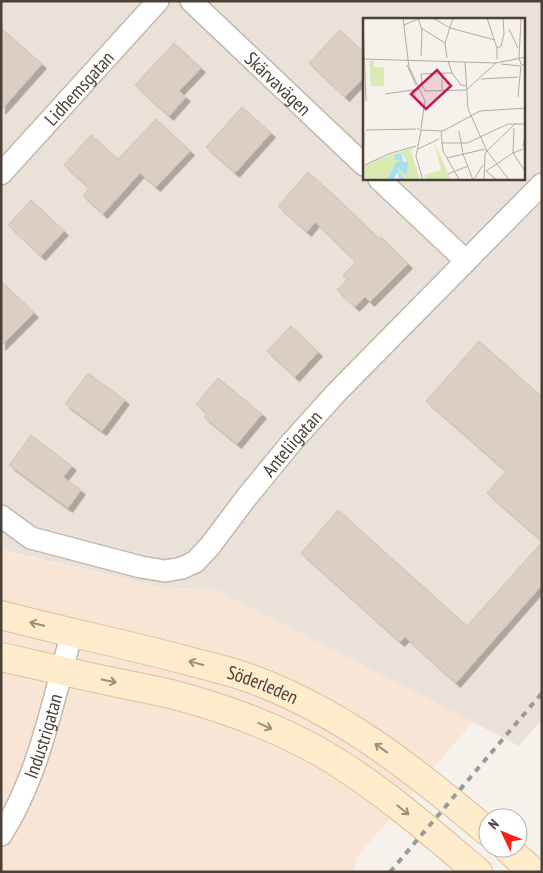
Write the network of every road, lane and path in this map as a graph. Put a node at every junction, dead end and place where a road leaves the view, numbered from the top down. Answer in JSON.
{"nodes":[{"id":1,"x":158,"y":1,"type":"edge"},
{"id":2,"x":192,"y":1,"type":"edge"},
{"id":3,"x":363,"y":164,"type":"edge"},
{"id":4,"x":1,"y":174,"type":"edge"},
{"id":5,"x":380,"y":180,"type":"edge"},
{"id":6,"x":542,"y":184,"type":"edge"},
{"id":7,"x":466,"y":261,"type":"junction"},
{"id":8,"x":1,"y":516,"type":"edge"},
{"id":9,"x":1,"y":615,"type":"edge"},
{"id":10,"x":72,"y":633,"type":"junction"},
{"id":11,"x":1,"y":657,"type":"edge"},
{"id":12,"x":61,"y":671,"type":"junction"},
{"id":13,"x":478,"y":823,"type":"edge"},
{"id":14,"x":1,"y":836,"type":"edge"},
{"id":15,"x":518,"y":858,"type":"edge"},
{"id":16,"x":478,"y":872,"type":"edge"},
{"id":17,"x":533,"y":872,"type":"edge"}],
"edges":[{"from":1,"to":4,"type":"street","name":"Lidhemsgatan"},
{"from":2,"to":3,"type":"street","name":"Skärvavägen"},
{"from":5,"to":7,"type":"street"},
{"from":6,"to":7,"type":"street","name":"Anteliigatan"},
{"from":7,"to":8,"type":"street","name":"Anteliigatan"},
{"from":10,"to":9,"type":"street","name":"Söderleden","one_way":true},
{"from":10,"to":12,"type":"street","name":"Industrigatan"},
{"from":13,"to":10,"type":"street","name":"Söderleden","one_way":true},
{"from":11,"to":12,"type":"street","name":"Söderleden"},
{"from":12,"to":14,"type":"street","name":"Industrigatan"},
{"from":12,"to":16,"type":"street","name":"Söderleden","one_way":true},
{"from":15,"to":17,"type":"street"}]}
